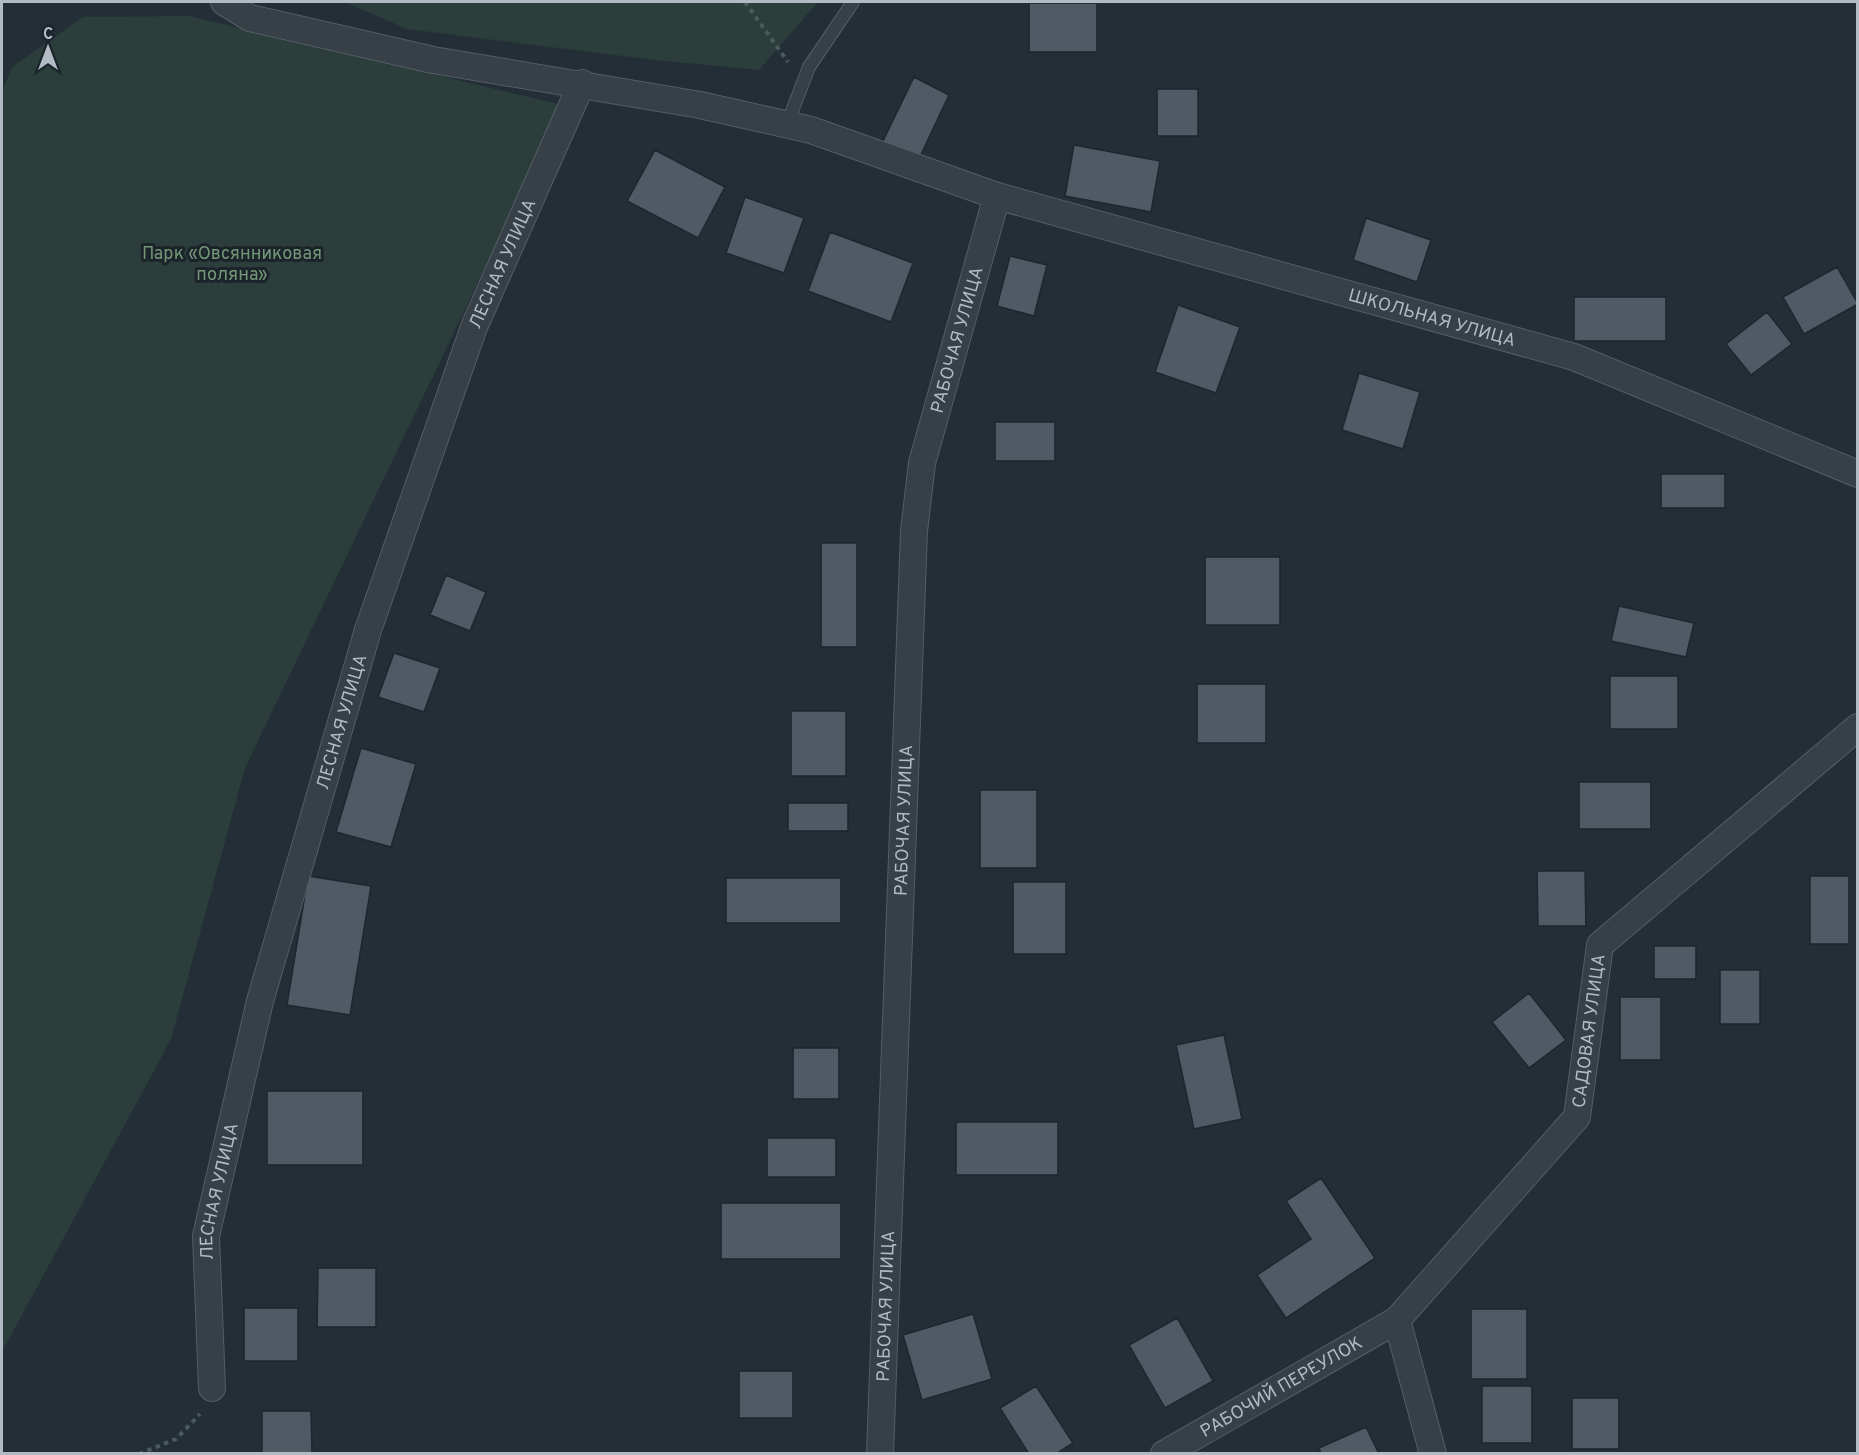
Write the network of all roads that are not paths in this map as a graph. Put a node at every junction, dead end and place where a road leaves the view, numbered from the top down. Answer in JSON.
{"nodes":[{"id":1,"x":224,"y":2,"type":"edge"},
{"id":2,"x":853,"y":2,"type":"edge"},
{"id":3,"x":582,"y":83,"type":"junction"},
{"id":4,"x":787,"y":124,"type":"junction"},
{"id":5,"x":997,"y":196,"type":"junction"},
{"id":6,"x":1857,"y":474,"type":"edge"},
{"id":7,"x":1857,"y":727,"type":"edge"},
{"id":8,"x":1396,"y":1320,"type":"junction"},
{"id":9,"x":212,"y":1388,"type":"road end"},
{"id":10,"x":880,"y":1454,"type":"edge"},
{"id":11,"x":1164,"y":1454,"type":"edge"},
{"id":12,"x":1433,"y":1454,"type":"edge"}],
"edges":[{"from":1,"to":3,"type":"street","name":"ШКОЛЬНАЯ УЛИЦА"},
{"from":2,"to":4,"type":"lane"},
{"from":3,"to":4,"type":"street","name":"ШКОЛЬНАЯ УЛИЦА"},
{"from":3,"to":9,"type":"street","name":"ЛЕСНАЯ УЛИЦА"},
{"from":4,"to":5,"type":"street","name":"ШКОЛЬНАЯ УЛИЦА"},
{"from":5,"to":6,"type":"street","name":"ШКОЛЬНАЯ УЛИЦА"},
{"from":5,"to":10,"type":"street","name":"РАБОЧАЯ УЛИЦА"},
{"from":7,"to":8,"type":"street","name":"САДОВАЯ УЛИЦА"},
{"from":8,"to":11,"type":"street","name":"РАБОЧИЙ ПЕРЕУЛОК"},
{"from":8,"to":12,"type":"street"}]}
